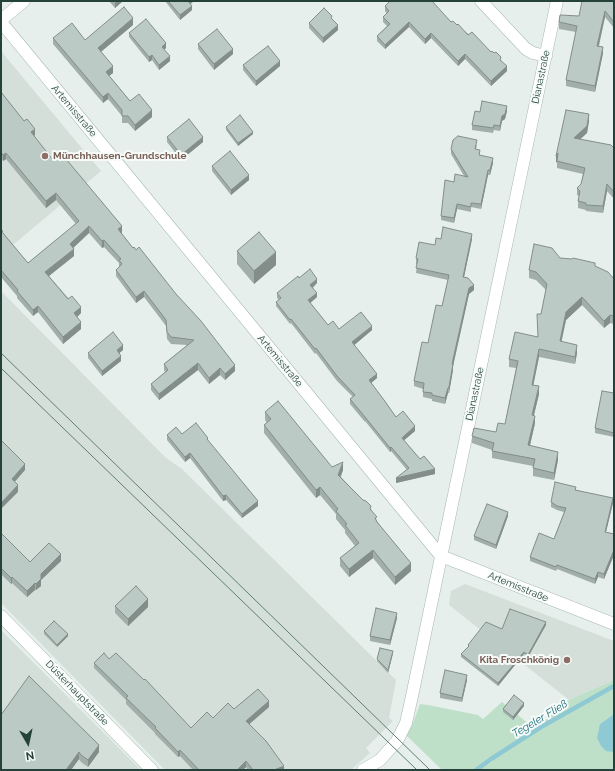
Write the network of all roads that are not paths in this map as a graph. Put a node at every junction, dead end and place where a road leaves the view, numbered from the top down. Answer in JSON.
{"nodes":[{"id":1,"x":24,"y":1,"type":"edge"},
{"id":2,"x":481,"y":1,"type":"edge"},
{"id":3,"x":557,"y":1,"type":"edge"},
{"id":4,"x":1,"y":21,"type":"edge"},
{"id":5,"x":546,"y":56,"type":"junction"},
{"id":6,"x":441,"y":556,"type":"junction"},
{"id":7,"x":1,"y":616,"type":"edge"},
{"id":8,"x":614,"y":624,"type":"edge"},
{"id":9,"x":152,"y":770,"type":"edge"},
{"id":10,"x":364,"y":770,"type":"edge"}],
"edges":[{"from":1,"to":4,"type":"street"},
{"from":2,"to":5,"type":"street"},
{"from":3,"to":5,"type":"street","name":"Dianastraße"},
{"from":4,"to":6,"type":"street","name":"Artemisstraße"},
{"from":5,"to":6,"type":"street","name":"Dianastraße"},
{"from":6,"to":8,"type":"street","name":"Artemisstraße"},
{"from":6,"to":10,"type":"street","name":"Dianastraße"},
{"from":7,"to":9,"type":"street","name":"Düsterhauptstraße"}]}
